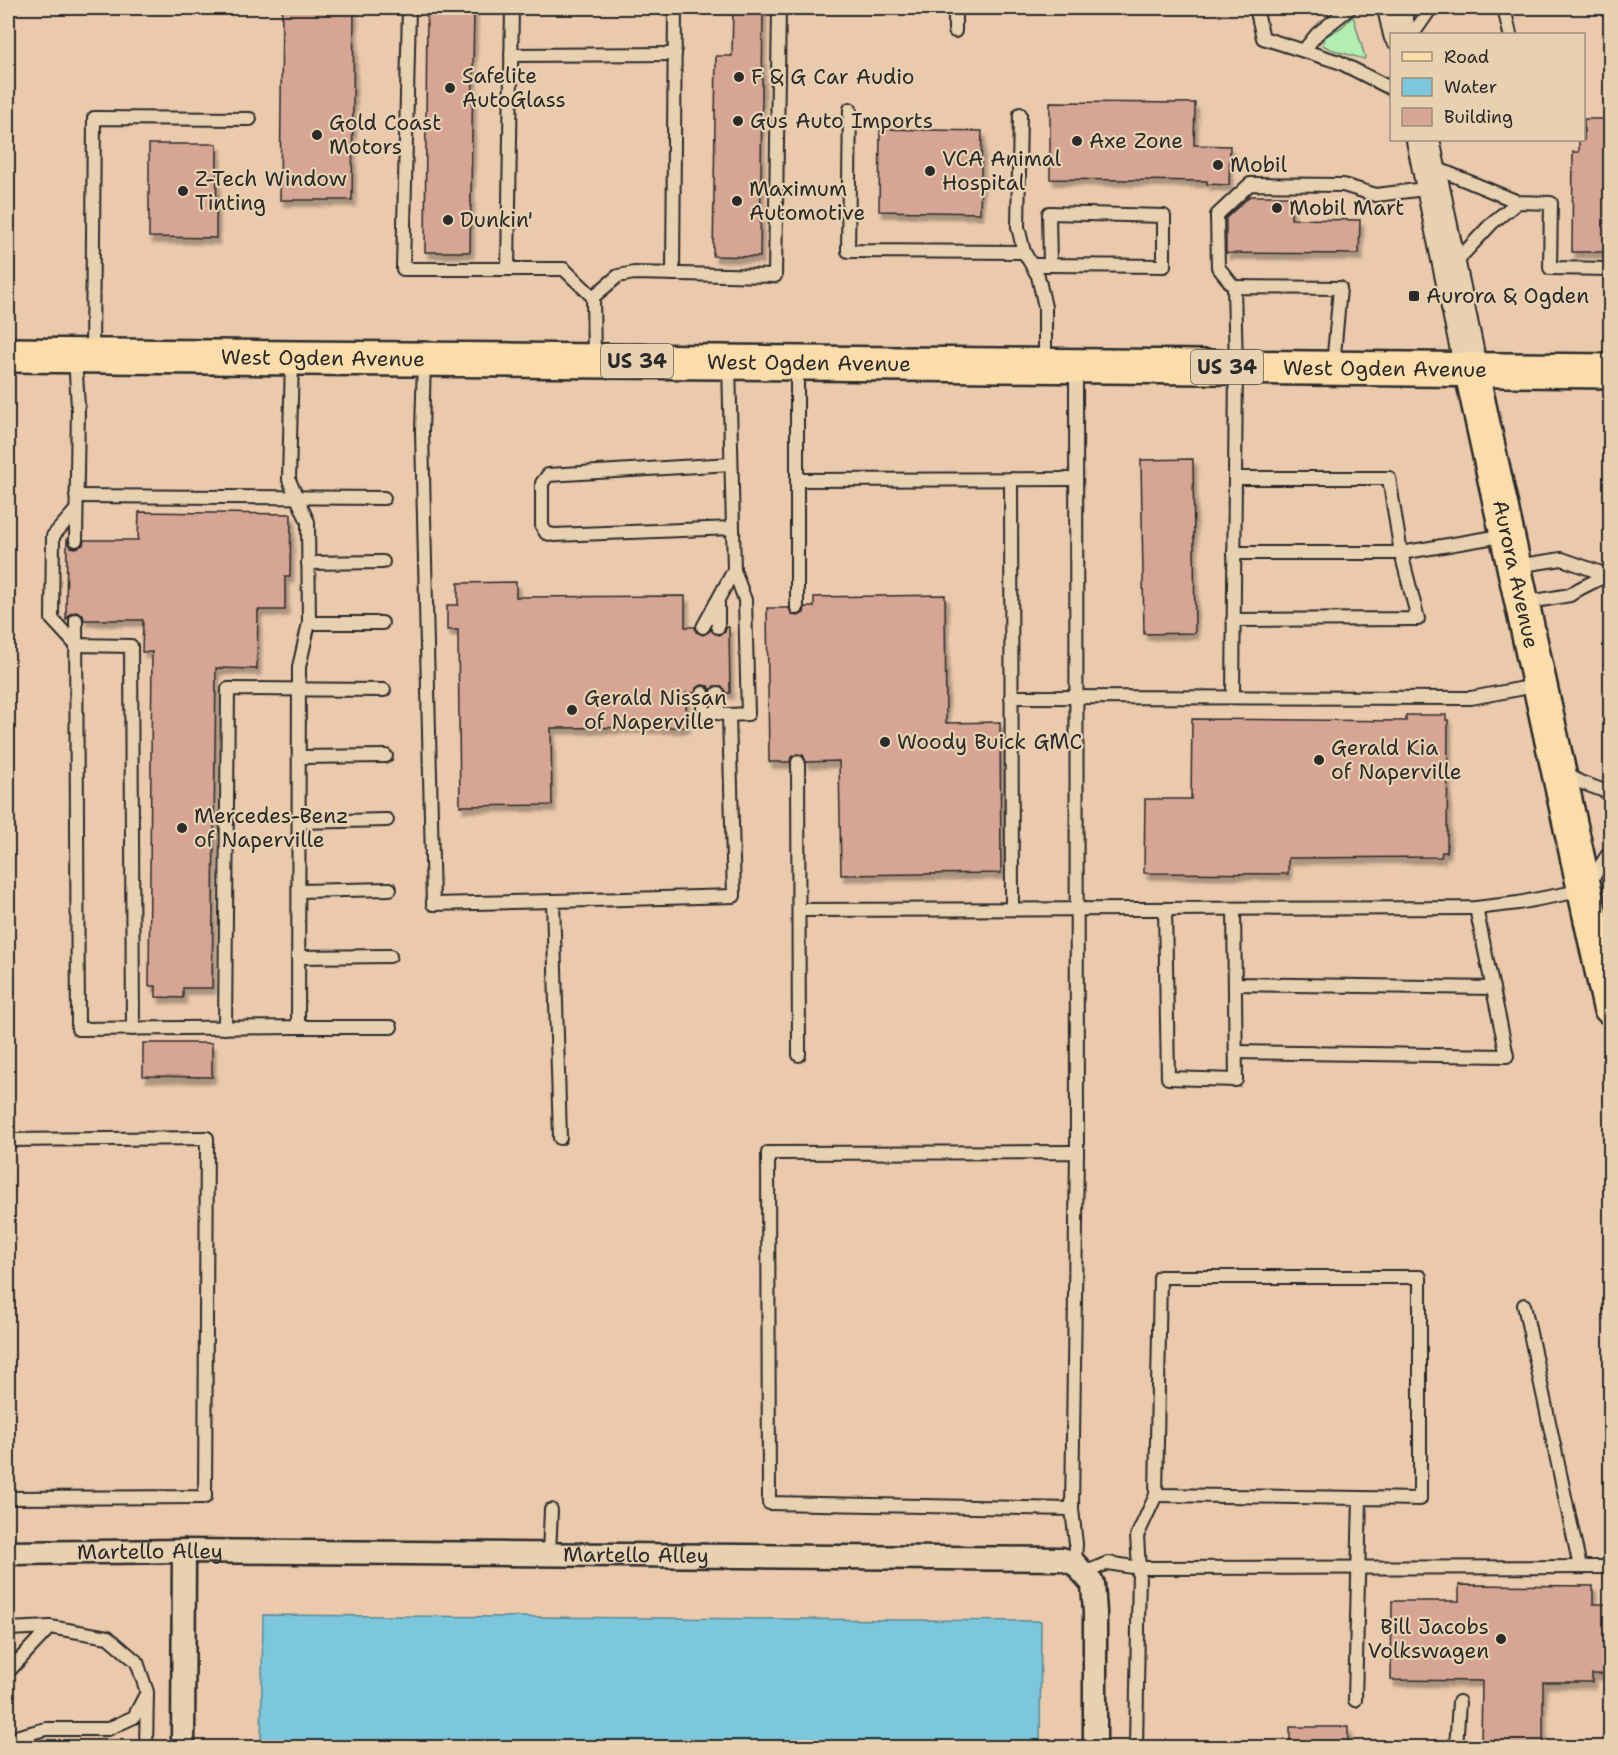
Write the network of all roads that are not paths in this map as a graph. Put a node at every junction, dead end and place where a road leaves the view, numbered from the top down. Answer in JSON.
{"nodes":[{"id":1,"x":409,"y":8,"type":"edge"},
{"id":2,"x":512,"y":8,"type":"edge"},
{"id":3,"x":675,"y":8,"type":"edge"},
{"id":4,"x":779,"y":8,"type":"edge"},
{"id":5,"x":955,"y":8,"type":"edge"},
{"id":6,"x":1256,"y":8,"type":"edge"},
{"id":7,"x":1350,"y":8,"type":"edge"},
{"id":8,"x":1394,"y":8,"type":"edge"},
{"id":9,"x":1431,"y":8,"type":"edge"},
{"id":10,"x":1504,"y":8,"type":"edge"},
{"id":11,"x":955,"y":31,"type":"dead end"},
{"id":12,"x":1400,"y":33,"type":"edge"},
{"id":13,"x":1414,"y":33,"type":"edge"},
{"id":14,"x":1510,"y":33,"type":"edge"},
{"id":15,"x":1304,"y":50,"type":"junction"},
{"id":16,"x":675,"y":54,"type":"junction"},
{"id":17,"x":511,"y":55,"type":"junction"},
{"id":18,"x":1390,"y":88,"type":"edge"},
{"id":19,"x":850,"y":109,"type":"dead end"},
{"id":20,"x":1020,"y":114,"type":"dead end"},
{"id":21,"x":250,"y":119,"type":"dead end"},
{"id":22,"x":1428,"y":164,"type":"edge"},
{"id":23,"x":1518,"y":202,"type":"junction"},
{"id":24,"x":1024,"y":252,"type":"junction"},
{"id":25,"x":1032,"y":265,"type":"junction"},
{"id":26,"x":1050,"y":265,"type":"junction"},
{"id":27,"x":508,"y":268,"type":"junction"},
{"id":28,"x":1450,"y":269,"type":"junction"},
{"id":29,"x":1611,"y":269,"type":"edge"},
{"id":30,"x":673,"y":274,"type":"junction"},
{"id":31,"x":1234,"y":286,"type":"junction"},
{"id":32,"x":593,"y":297,"type":"junction"},
{"id":33,"x":8,"y":355,"type":"edge"},
{"id":34,"x":84,"y":355,"type":"junction"},
{"id":35,"x":292,"y":358,"type":"junction"},
{"id":36,"x":424,"y":359,"type":"junction"},
{"id":37,"x":594,"y":361,"type":"junction"},
{"id":38,"x":729,"y":362,"type":"junction"},
{"id":39,"x":797,"y":363,"type":"junction"},
{"id":40,"x":1061,"y":366,"type":"junction"},
{"id":41,"x":1236,"y":367,"type":"junction"},
{"id":42,"x":1332,"y":368,"type":"junction"},
{"id":43,"x":1471,"y":369,"type":"junction"},
{"id":44,"x":1611,"y":371,"type":"edge"},
{"id":45,"x":731,"y":464,"type":"junction"},
{"id":46,"x":1235,"y":478,"type":"junction"},
{"id":47,"x":1011,"y":479,"type":"junction"},
{"id":48,"x":1076,"y":479,"type":"junction"},
{"id":49,"x":798,"y":480,"type":"junction"},
{"id":50,"x":75,"y":496,"type":"junction"},
{"id":51,"x":297,"y":498,"type":"junction"},
{"id":52,"x":384,"y":498,"type":"dead end"},
{"id":53,"x":75,"y":510,"type":"junction"},
{"id":54,"x":733,"y":528,"type":"junction"},
{"id":55,"x":1508,"y":535,"type":"junction"},
{"id":56,"x":75,"y":540,"type":"dead end"},
{"id":57,"x":1234,"y":553,"type":"junction"},
{"id":58,"x":1401,"y":553,"type":"junction"},
{"id":59,"x":383,"y":562,"type":"dead end"},
{"id":60,"x":308,"y":563,"type":"junction"},
{"id":61,"x":1515,"y":567,"type":"junction"},
{"id":62,"x":734,"y":570,"type":"junction"},
{"id":63,"x":1609,"y":576,"type":"edge"},
{"id":64,"x":718,"y":601,"type":"junction"},
{"id":65,"x":1523,"y":603,"type":"junction"},
{"id":66,"x":797,"y":608,"type":"dead end"},
{"id":67,"x":76,"y":620,"type":"dead end"},
{"id":68,"x":1233,"y":620,"type":"junction"},
{"id":69,"x":382,"y":622,"type":"dead end"},
{"id":70,"x":309,"y":623,"type":"junction"},
{"id":71,"x":703,"y":627,"type":"dead end"},
{"id":72,"x":718,"y":627,"type":"dead end"},
{"id":73,"x":76,"y":645,"type":"junction"},
{"id":74,"x":1540,"y":685,"type":"junction"},
{"id":75,"x":384,"y":690,"type":"dead end"},
{"id":76,"x":298,"y":691,"type":"junction"},
{"id":77,"x":703,"y":693,"type":"dead end"},
{"id":78,"x":718,"y":693,"type":"dead end"},
{"id":79,"x":1077,"y":696,"type":"junction"},
{"id":80,"x":1011,"y":697,"type":"junction"},
{"id":81,"x":1233,"y":698,"type":"junction"},
{"id":82,"x":723,"y":714,"type":"junction"},
{"id":83,"x":386,"y":756,"type":"dead end"},
{"id":84,"x":298,"y":757,"type":"junction"},
{"id":85,"x":798,"y":762,"type":"dead end"},
{"id":86,"x":1559,"y":770,"type":"junction"},
{"id":87,"x":1611,"y":794,"type":"edge"},
{"id":88,"x":387,"y":820,"type":"dead end"},
{"id":89,"x":298,"y":822,"type":"junction"},
{"id":90,"x":1611,"y":851,"type":"edge"},
{"id":91,"x":390,"y":889,"type":"dead end"},
{"id":92,"x":1585,"y":890,"type":"junction"},
{"id":93,"x":298,"y":891,"type":"junction"},
{"id":94,"x":553,"y":901,"type":"junction"},
{"id":95,"x":1476,"y":908,"type":"junction"},
{"id":96,"x":1012,"y":909,"type":"junction"},
{"id":97,"x":1078,"y":909,"type":"junction"},
{"id":98,"x":1165,"y":909,"type":"junction"},
{"id":99,"x":1234,"y":909,"type":"junction"},
{"id":100,"x":799,"y":910,"type":"junction"},
{"id":101,"x":390,"y":956,"type":"dead end"},
{"id":102,"x":298,"y":957,"type":"junction"},
{"id":103,"x":1235,"y":984,"type":"junction"},
{"id":104,"x":1492,"y":988,"type":"junction"},
{"id":105,"x":1611,"y":1007,"type":"edge"},
{"id":106,"x":298,"y":1027,"type":"junction"},
{"id":107,"x":392,"y":1027,"type":"dead end"},
{"id":108,"x":225,"y":1028,"type":"junction"},
{"id":109,"x":133,"y":1029,"type":"junction"},
{"id":110,"x":1236,"y":1052,"type":"junction"},
{"id":111,"x":799,"y":1055,"type":"dead end"},
{"id":112,"x":560,"y":1138,"type":"dead end"},
{"id":113,"x":8,"y":1140,"type":"edge"},
{"id":114,"x":1077,"y":1152,"type":"junction"},
{"id":115,"x":1524,"y":1305,"type":"dead end"},
{"id":116,"x":1156,"y":1495,"type":"junction"},
{"id":117,"x":8,"y":1498,"type":"edge"},
{"id":118,"x":1360,"y":1498,"type":"junction"},
{"id":119,"x":1072,"y":1509,"type":"junction"},
{"id":120,"x":551,"y":1510,"type":"dead end"},
{"id":121,"x":184,"y":1551,"type":"junction"},
{"id":122,"x":8,"y":1553,"type":"edge"},
{"id":123,"x":549,"y":1554,"type":"junction"},
{"id":124,"x":1580,"y":1567,"type":"junction"},
{"id":125,"x":1611,"y":1567,"type":"edge"},
{"id":126,"x":1139,"y":1568,"type":"junction"},
{"id":127,"x":1358,"y":1568,"type":"junction"},
{"id":128,"x":1080,"y":1569,"type":"junction"},
{"id":129,"x":50,"y":1627,"type":"junction"},
{"id":130,"x":11,"y":1628,"type":"edge"},
{"id":131,"x":8,"y":1672,"type":"edge"},
{"id":132,"x":147,"y":1692,"type":"junction"},
{"id":133,"x":1355,"y":1700,"type":"dead end"},
{"id":134,"x":1458,"y":1702,"type":"dead end"},
{"id":135,"x":8,"y":1743,"type":"edge"},
{"id":136,"x":146,"y":1748,"type":"edge"},
{"id":137,"x":183,"y":1748,"type":"edge"},
{"id":138,"x":1095,"y":1748,"type":"edge"},
{"id":139,"x":1136,"y":1748,"type":"edge"},
{"id":140,"x":1456,"y":1748,"type":"edge"}],
"edges":[{"from":1,"to":27,"type":"lane"},
{"from":2,"to":17,"type":"lane"},
{"from":3,"to":16,"type":"lane"},
{"from":4,"to":30,"type":"lane"},
{"from":5,"to":11,"type":"lane"},
{"from":6,"to":15,"type":"lane"},
{"from":7,"to":15,"type":"lane"},
{"from":8,"to":12,"type":"main road"},
{"from":9,"to":13,"type":"lane"},
{"from":10,"to":14,"type":"lane"},
{"from":15,"to":18,"type":"lane"},
{"from":16,"to":17,"type":"lane"},
{"from":16,"to":30,"type":"lane"},
{"from":17,"to":27,"type":"lane"},
{"from":19,"to":24,"type":"lane"},
{"from":20,"to":24,"type":"lane"},
{"from":21,"to":34,"type":"lane"},
{"from":22,"to":23,"type":"lane"},
{"from":22,"to":28,"type":"main road","name":"Aurora Avenue"},
{"from":22,"to":31,"type":"lane"},
{"from":23,"to":28,"type":"lane"},
{"from":23,"to":29,"type":"lane"},
{"from":24,"to":25,"type":"lane"},
{"from":25,"to":26,"type":"lane"},
{"from":25,"to":40,"type":"lane"},
{"from":26,"to":26,"type":"lane"},
{"from":27,"to":32,"type":"lane"},
{"from":28,"to":43,"type":"main road","name":"Aurora Avenue"},
{"from":30,"to":32,"type":"lane"},
{"from":31,"to":41,"type":"lane"},
{"from":31,"to":42,"type":"lane"},
{"from":32,"to":37,"type":"lane"},
{"from":33,"to":34,"type":"main road","name":"West Ogden Avenue","number":"US 34"},
{"from":34,"to":35,"type":"main road","name":"West Ogden Avenue","number":"US 34"},
{"from":34,"to":50,"type":"lane"},
{"from":35,"to":36,"type":"main road","name":"West Ogden Avenue","number":"US 34"},
{"from":35,"to":51,"type":"lane"},
{"from":36,"to":37,"type":"main road","name":"West Ogden Avenue","number":"US 34"},
{"from":36,"to":94,"type":"lane"},
{"from":37,"to":38,"type":"main road","name":"West Ogden Avenue","number":"US 34"},
{"from":38,"to":39,"type":"main road","name":"West Ogden Avenue","number":"US 34"},
{"from":38,"to":45,"type":"lane"},
{"from":39,"to":40,"type":"main road","name":"West Ogden Avenue","number":"US 34"},
{"from":39,"to":49,"type":"lane"},
{"from":40,"to":41,"type":"main road","name":"West Ogden Avenue","number":"US 34"},
{"from":40,"to":48,"type":"lane"},
{"from":41,"to":42,"type":"main road","name":"West Ogden Avenue","number":"US 34"},
{"from":41,"to":46,"type":"lane"},
{"from":42,"to":43,"type":"main road","name":"West Ogden Avenue","number":"US 34"},
{"from":43,"to":44,"type":"main road","name":"West Ogden Avenue","number":"US 34"},
{"from":43,"to":55,"type":"main road","name":"Aurora Avenue"},
{"from":45,"to":54,"type":"lane"},
{"from":45,"to":54,"type":"lane"},
{"from":46,"to":57,"type":"lane"},
{"from":46,"to":58,"type":"lane"},
{"from":47,"to":48,"type":"lane"},
{"from":47,"to":49,"type":"lane"},
{"from":47,"to":80,"type":"lane"},
{"from":48,"to":79,"type":"lane"},
{"from":49,"to":66,"type":"lane"},
{"from":50,"to":51,"type":"lane"},
{"from":50,"to":53,"type":"lane"},
{"from":51,"to":52,"type":"lane"},
{"from":51,"to":60,"type":"lane"},
{"from":53,"to":56,"type":"lane"},
{"from":53,"to":73,"type":"lane"},
{"from":54,"to":62,"type":"lane"},
{"from":55,"to":58,"type":"lane"},
{"from":55,"to":61,"type":"main road","name":"Aurora Avenue"},
{"from":57,"to":58,"type":"lane"},
{"from":57,"to":68,"type":"lane"},
{"from":58,"to":68,"type":"lane"},
{"from":59,"to":60,"type":"lane"},
{"from":60,"to":70,"type":"lane"},
{"from":61,"to":63,"type":"lane"},
{"from":61,"to":65,"type":"main road","name":"Aurora Avenue"},
{"from":62,"to":64,"type":"lane"},
{"from":62,"to":82,"type":"lane"},
{"from":63,"to":65,"type":"lane"},
{"from":64,"to":71,"type":"lane"},
{"from":64,"to":72,"type":"lane"},
{"from":65,"to":74,"type":"main road","name":"Aurora Avenue"},
{"from":67,"to":73,"type":"lane"},
{"from":68,"to":81,"type":"lane"},
{"from":69,"to":70,"type":"lane"},
{"from":70,"to":76,"type":"lane"},
{"from":73,"to":109,"type":"lane"},
{"from":73,"to":109,"type":"lane"},
{"from":74,"to":81,"type":"lane"},
{"from":74,"to":86,"type":"main road","name":"Aurora Avenue"},
{"from":75,"to":76,"type":"lane"},
{"from":76,"to":84,"type":"lane"},
{"from":76,"to":108,"type":"lane"},
{"from":77,"to":82,"type":"lane"},
{"from":78,"to":82,"type":"lane"},
{"from":79,"to":80,"type":"lane"},
{"from":79,"to":81,"type":"lane"},
{"from":79,"to":97,"type":"lane"},
{"from":80,"to":96,"type":"lane"},
{"from":82,"to":94,"type":"lane"},
{"from":83,"to":84,"type":"lane"},
{"from":84,"to":89,"type":"lane"},
{"from":85,"to":100,"type":"lane"},
{"from":86,"to":87,"type":"lane"},
{"from":86,"to":92,"type":"main road","name":"Aurora Avenue"},
{"from":88,"to":89,"type":"lane"},
{"from":89,"to":93,"type":"lane"},
{"from":90,"to":92,"type":"lane"},
{"from":91,"to":93,"type":"lane"},
{"from":92,"to":95,"type":"lane"},
{"from":92,"to":105,"type":"main road","name":"Aurora Avenue"},
{"from":93,"to":102,"type":"lane"},
{"from":94,"to":112,"type":"lane"},
{"from":95,"to":99,"type":"lane"},
{"from":95,"to":104,"type":"lane"},
{"from":96,"to":97,"type":"lane"},
{"from":96,"to":100,"type":"lane"},
{"from":97,"to":98,"type":"lane"},
{"from":97,"to":114,"type":"lane"},
{"from":98,"to":99,"type":"lane"},
{"from":98,"to":110,"type":"lane"},
{"from":99,"to":103,"type":"lane"},
{"from":100,"to":111,"type":"lane"},
{"from":101,"to":102,"type":"lane"},
{"from":102,"to":106,"type":"lane"},
{"from":103,"to":104,"type":"lane"},
{"from":103,"to":110,"type":"lane"},
{"from":104,"to":110,"type":"lane"},
{"from":106,"to":107,"type":"lane"},
{"from":106,"to":108,"type":"lane"},
{"from":108,"to":109,"type":"lane"},
{"from":113,"to":117,"type":"lane"},
{"from":114,"to":119,"type":"lane"},
{"from":114,"to":119,"type":"lane"},
{"from":115,"to":124,"type":"lane"},
{"from":116,"to":118,"type":"lane"},
{"from":116,"to":118,"type":"lane"},
{"from":116,"to":126,"type":"lane"},
{"from":118,"to":127,"type":"lane"},
{"from":119,"to":128,"type":"lane"},
{"from":120,"to":123,"type":"lane"},
{"from":121,"to":122,"type":"street","name":"Martello Alley"},
{"from":121,"to":123,"type":"street","name":"Martello Alley"},
{"from":121,"to":137,"type":"street"},
{"from":123,"to":128,"type":"street","name":"Martello Alley"},
{"from":124,"to":125,"type":"lane"},
{"from":124,"to":127,"type":"lane"},
{"from":126,"to":127,"type":"lane"},
{"from":126,"to":128,"type":"lane"},
{"from":126,"to":139,"type":"lane"},
{"from":127,"to":133,"type":"lane"},
{"from":128,"to":138,"type":"street"},
{"from":129,"to":130,"type":"lane"},
{"from":129,"to":131,"type":"lane"},
{"from":129,"to":132,"type":"lane"},
{"from":132,"to":135,"type":"lane"},
{"from":132,"to":136,"type":"lane"},
{"from":134,"to":140,"type":"lane"}]}
